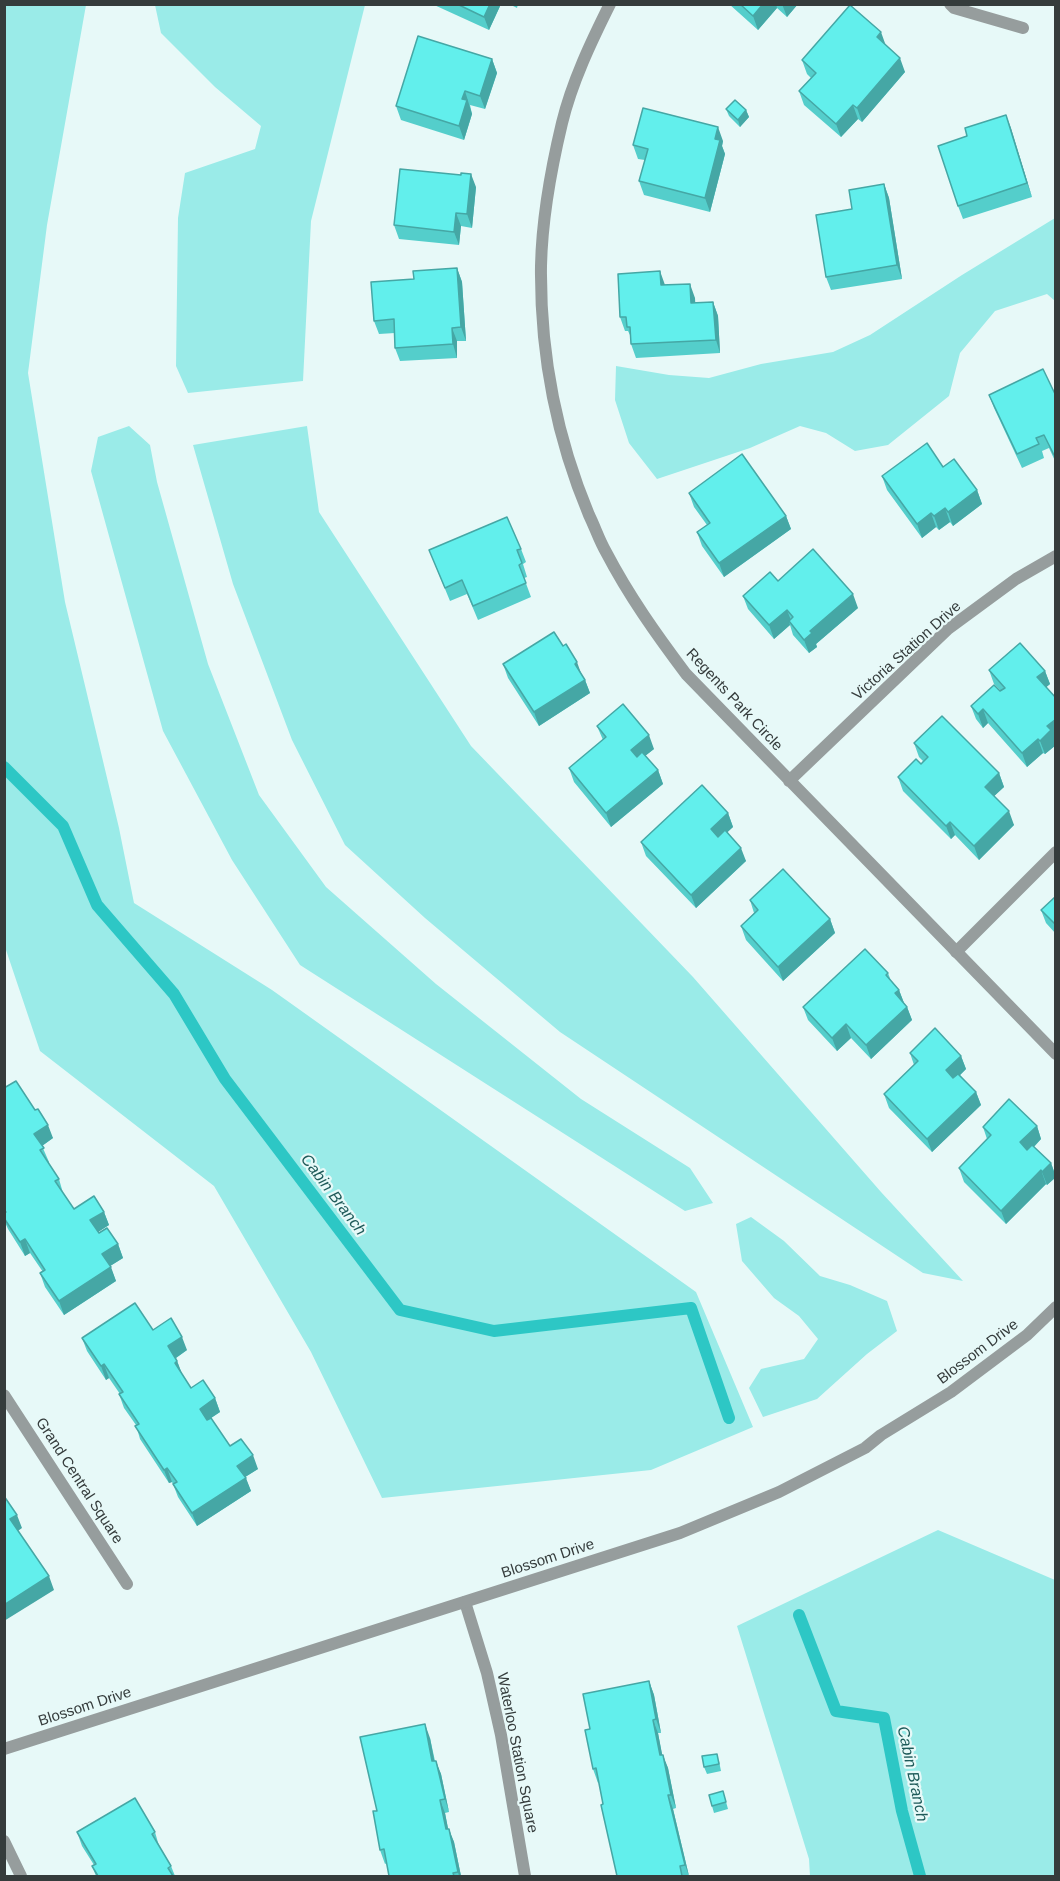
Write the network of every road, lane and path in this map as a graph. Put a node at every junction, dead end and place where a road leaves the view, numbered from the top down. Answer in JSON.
{"nodes":[{"id":1,"x":610,"y":4,"type":"edge"},
{"id":2,"x":950,"y":4,"type":"edge"},
{"id":3,"x":1023,"y":28,"type":"dead end"},
{"id":4,"x":1056,"y":556,"type":"edge"},
{"id":5,"x":789,"y":781,"type":"junction"},
{"id":6,"x":1056,"y":852,"type":"edge"},
{"id":7,"x":956,"y":952,"type":"junction"},
{"id":8,"x":1056,"y":1054,"type":"edge"},
{"id":9,"x":1056,"y":1307,"type":"edge"},
{"id":10,"x":4,"y":1395,"type":"edge"},
{"id":11,"x":127,"y":1584,"type":"dead end"},
{"id":12,"x":465,"y":1602,"type":"junction"},
{"id":13,"x":4,"y":1749,"type":"edge"},
{"id":14,"x":4,"y":1841,"type":"edge"},
{"id":15,"x":21,"y":1876,"type":"edge"},
{"id":16,"x":525,"y":1876,"type":"edge"}],
"edges":[{"from":1,"to":5,"type":"street","name":"Regents Park Circle"},
{"from":2,"to":3,"type":"street"},
{"from":4,"to":5,"type":"street","name":"Victoria Station Drive"},
{"from":5,"to":7,"type":"street","name":"Regents Park Circle"},
{"from":6,"to":7,"type":"street"},
{"from":7,"to":8,"type":"street","name":"Regents Park Circle"},
{"from":9,"to":12,"type":"street","name":"Blossom Drive"},
{"from":10,"to":11,"type":"street","name":"Grand Central Square"},
{"from":12,"to":13,"type":"street","name":"Blossom Drive"},
{"from":12,"to":16,"type":"street","name":"Waterloo Station Square"},
{"from":14,"to":15,"type":"street"}]}
